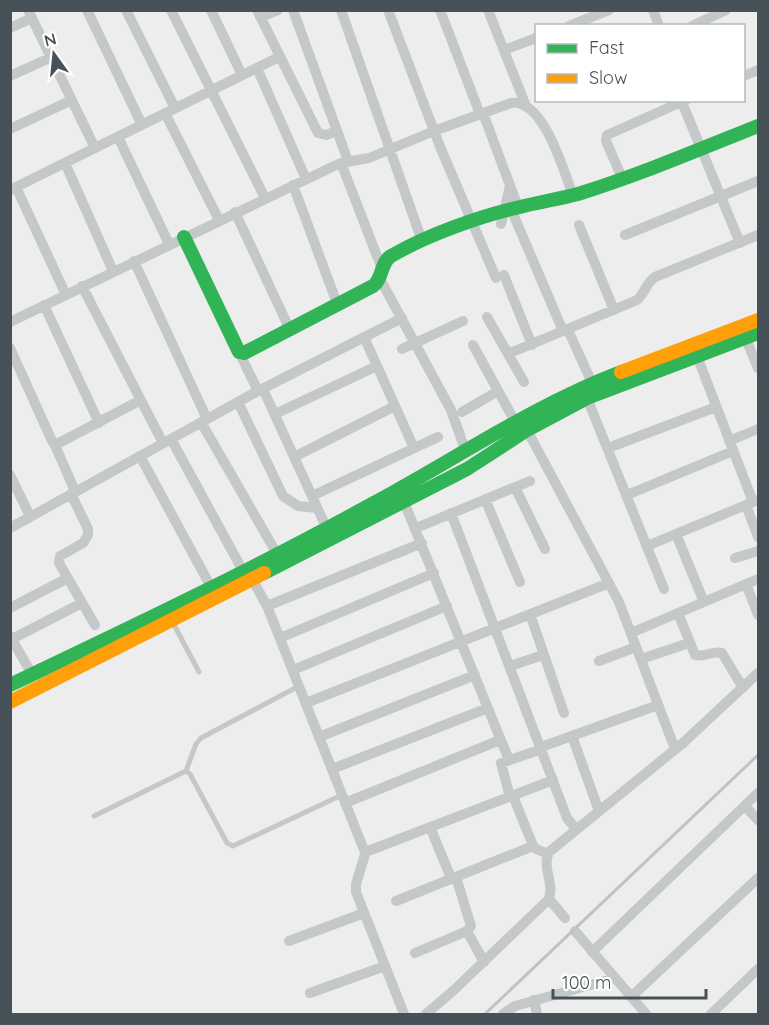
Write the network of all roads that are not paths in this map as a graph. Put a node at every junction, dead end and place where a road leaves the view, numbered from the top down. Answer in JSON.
{"nodes":[{"id":1,"x":87,"y":10,"type":"edge"},
{"id":2,"x":126,"y":10,"type":"edge"},
{"id":3,"x":171,"y":10,"type":"edge"},
{"id":4,"x":211,"y":10,"type":"edge"},
{"id":5,"x":278,"y":10,"type":"edge"},
{"id":6,"x":293,"y":10,"type":"edge"},
{"id":7,"x":341,"y":10,"type":"edge"},
{"id":8,"x":388,"y":10,"type":"edge"},
{"id":9,"x":440,"y":10,"type":"edge"},
{"id":10,"x":489,"y":10,"type":"edge"},
{"id":11,"x":609,"y":10,"type":"edge"},
{"id":12,"x":726,"y":10,"type":"edge"},
{"id":13,"x":30,"y":14,"type":"edge"},
{"id":14,"x":258,"y":14,"type":"edge"},
{"id":15,"x":574,"y":24,"type":"edge"},
{"id":16,"x":696,"y":24,"type":"edge"},
{"id":17,"x":10,"y":28,"type":"edge"},
{"id":18,"x":535,"y":39,"type":"edge"},
{"id":19,"x":504,"y":50,"type":"junction"},
{"id":20,"x":52,"y":57,"type":"junction"},
{"id":21,"x":279,"y":57,"type":"junction"},
{"id":22,"x":257,"y":68,"type":"junction"},
{"id":23,"x":759,"y":70,"type":"edge"},
{"id":24,"x":242,"y":75,"type":"junction"},
{"id":25,"x":10,"y":76,"type":"edge"},
{"id":26,"x":745,"y":76,"type":"edge"},
{"id":27,"x":210,"y":91,"type":"junction"},
{"id":28,"x":72,"y":100,"type":"junction"},
{"id":29,"x":681,"y":102,"type":"edge"},
{"id":30,"x":683,"y":102,"type":"edge"},
{"id":31,"x":526,"y":106,"type":"junction"},
{"id":32,"x":170,"y":111,"type":"junction"},
{"id":33,"x":482,"y":114,"type":"junction"},
{"id":34,"x":142,"y":125,"type":"junction"},
{"id":35,"x":759,"y":126,"type":"edge"},
{"id":36,"x":10,"y":129,"type":"edge"},
{"id":37,"x":337,"y":131,"type":"junction"},
{"id":38,"x":434,"y":131,"type":"junction"},
{"id":39,"x":118,"y":137,"type":"junction"},
{"id":40,"x":95,"y":148,"type":"junction"},
{"id":41,"x":702,"y":149,"type":"junction"},
{"id":42,"x":389,"y":150,"type":"junction"},
{"id":43,"x":345,"y":162,"type":"junction"},
{"id":44,"x":65,"y":163,"type":"junction"},
{"id":45,"x":306,"y":179,"type":"junction"},
{"id":46,"x":622,"y":180,"type":"junction"},
{"id":47,"x":759,"y":181,"type":"edge"},
{"id":48,"x":293,"y":185,"type":"junction"},
{"id":49,"x":13,"y":189,"type":"edge"},
{"id":50,"x":573,"y":195,"type":"junction"},
{"id":51,"x":721,"y":196,"type":"junction"},
{"id":52,"x":265,"y":198,"type":"junction"},
{"id":53,"x":235,"y":212,"type":"junction"},
{"id":54,"x":509,"y":213,"type":"junction"},
{"id":55,"x":219,"y":220,"type":"junction"},
{"id":56,"x":470,"y":222,"type":"junction"},
{"id":57,"x":579,"y":225,"type":"dead end"},
{"id":58,"x":625,"y":235,"type":"dead end"},
{"id":59,"x":759,"y":236,"type":"edge"},
{"id":60,"x":184,"y":237,"type":"junction"},
{"id":61,"x":422,"y":241,"type":"junction"},
{"id":62,"x":740,"y":243,"type":"junction"},
{"id":63,"x":169,"y":244,"type":"junction"},
{"id":64,"x":134,"y":261,"type":"junction"},
{"id":65,"x":113,"y":272,"type":"junction"},
{"id":66,"x":381,"y":273,"type":"junction"},
{"id":67,"x":82,"y":286,"type":"junction"},
{"id":68,"x":66,"y":295,"type":"junction"},
{"id":69,"x":44,"y":305,"type":"junction"},
{"id":70,"x":338,"y":306,"type":"junction"},
{"id":71,"x":614,"y":310,"type":"junction"},
{"id":72,"x":487,"y":317,"type":"dead end"},
{"id":73,"x":12,"y":318,"type":"edge"},
{"id":74,"x":402,"y":318,"type":"junction"},
{"id":75,"x":759,"y":320,"type":"edge"},
{"id":76,"x":463,"y":321,"type":"dead end"},
{"id":77,"x":290,"y":330,"type":"junction"},
{"id":78,"x":566,"y":331,"type":"junction"},
{"id":79,"x":752,"y":336,"type":"edge"},
{"id":80,"x":364,"y":337,"type":"junction"},
{"id":81,"x":416,"y":343,"type":"junction"},
{"id":82,"x":473,"y":345,"type":"dead end"},
{"id":83,"x":532,"y":345,"type":"junction"},
{"id":84,"x":402,"y":350,"type":"dead end"},
{"id":85,"x":239,"y":352,"type":"junction"},
{"id":86,"x":11,"y":353,"type":"edge"},
{"id":87,"x":508,"y":354,"type":"junction"},
{"id":88,"x":697,"y":356,"type":"junction"},
{"id":89,"x":377,"y":366,"type":"junction"},
{"id":90,"x":759,"y":368,"type":"edge"},
{"id":91,"x":524,"y":382,"type":"dead end"},
{"id":92,"x":592,"y":383,"type":"junction"},
{"id":93,"x":261,"y":390,"type":"junction"},
{"id":94,"x":498,"y":391,"type":"junction"},
{"id":95,"x":587,"y":398,"type":"junction"},
{"id":96,"x":139,"y":401,"type":"junction"},
{"id":97,"x":238,"y":402,"type":"junction"},
{"id":98,"x":394,"y":406,"type":"junction"},
{"id":99,"x":716,"y":407,"type":"junction"},
{"id":100,"x":462,"y":412,"type":"dead end"},
{"id":101,"x":275,"y":414,"type":"junction"},
{"id":102,"x":204,"y":421,"type":"junction"},
{"id":103,"x":99,"y":423,"type":"junction"},
{"id":104,"x":521,"y":429,"type":"junction"},
{"id":105,"x":759,"y":429,"type":"edge"},
{"id":106,"x":438,"y":437,"type":"dead end"},
{"id":107,"x":167,"y":441,"type":"junction"},
{"id":108,"x":54,"y":443,"type":"junction"},
{"id":109,"x":731,"y":446,"type":"junction"},
{"id":110,"x":414,"y":448,"type":"junction"},
{"id":111,"x":608,"y":448,"type":"junction"},
{"id":112,"x":466,"y":452,"type":"junction"},
{"id":113,"x":140,"y":456,"type":"junction"},
{"id":114,"x":294,"y":457,"type":"junction"},
{"id":115,"x":10,"y":475,"type":"edge"},
{"id":116,"x":530,"y":481,"type":"dead end"},
{"id":117,"x":515,"y":487,"type":"junction"},
{"id":118,"x":73,"y":493,"type":"junction"},
{"id":119,"x":627,"y":495,"type":"junction"},
{"id":120,"x":312,"y":496,"type":"junction"},
{"id":121,"x":485,"y":500,"type":"junction"},
{"id":122,"x":404,"y":502,"type":"junction"},
{"id":123,"x":752,"y":502,"type":"edge"},
{"id":124,"x":317,"y":508,"type":"junction"},
{"id":125,"x":452,"y":513,"type":"junction"},
{"id":126,"x":30,"y":516,"type":"junction"},
{"id":127,"x":10,"y":528,"type":"edge"},
{"id":128,"x":416,"y":528,"type":"junction"},
{"id":129,"x":327,"y":529,"type":"junction"},
{"id":130,"x":676,"y":534,"type":"junction"},
{"id":131,"x":759,"y":537,"type":"edge"},
{"id":132,"x":422,"y":543,"type":"junction"},
{"id":133,"x":647,"y":546,"type":"junction"},
{"id":134,"x":545,"y":549,"type":"dead end"},
{"id":135,"x":759,"y":551,"type":"edge"},
{"id":136,"x":277,"y":554,"type":"junction"},
{"id":137,"x":735,"y":558,"type":"dead end"},
{"id":138,"x":434,"y":573,"type":"junction"},
{"id":139,"x":68,"y":578,"type":"junction"},
{"id":140,"x":247,"y":578,"type":"junction"},
{"id":141,"x":759,"y":579,"type":"edge"},
{"id":142,"x":520,"y":582,"type":"dead end"},
{"id":143,"x":609,"y":583,"type":"junction"},
{"id":144,"x":746,"y":584,"type":"junction"},
{"id":145,"x":211,"y":587,"type":"junction"},
{"id":146,"x":664,"y":589,"type":"dead end"},
{"id":147,"x":704,"y":602,"type":"junction"},
{"id":148,"x":82,"y":603,"type":"junction"},
{"id":149,"x":267,"y":606,"type":"junction"},
{"id":150,"x":447,"y":606,"type":"junction"},
{"id":151,"x":10,"y":608,"type":"edge"},
{"id":152,"x":678,"y":613,"type":"junction"},
{"id":153,"x":530,"y":614,"type":"junction"},
{"id":154,"x":759,"y":615,"type":"edge"},
{"id":155,"x":172,"y":621,"type":"junction"},
{"id":156,"x":95,"y":625,"type":"dead end"},
{"id":157,"x":496,"y":628,"type":"junction"},
{"id":158,"x":631,"y":633,"type":"junction"},
{"id":159,"x":11,"y":638,"type":"edge"},
{"id":160,"x":280,"y":638,"type":"junction"},
{"id":161,"x":461,"y":641,"type":"junction"},
{"id":162,"x":689,"y":643,"type":"junction"},
{"id":163,"x":636,"y":647,"type":"junction"},
{"id":164,"x":543,"y":655,"type":"junction"},
{"id":165,"x":641,"y":659,"type":"junction"},
{"id":166,"x":599,"y":661,"type":"dead end"},
{"id":167,"x":510,"y":666,"type":"junction"},
{"id":168,"x":293,"y":670,"type":"junction"},
{"id":169,"x":199,"y":672,"type":"dead end"},
{"id":170,"x":759,"y":673,"type":"edge"},
{"id":171,"x":32,"y":674,"type":"junction"},
{"id":172,"x":475,"y":675,"type":"junction"},
{"id":173,"x":10,"y":685,"type":"edge"},
{"id":174,"x":299,"y":686,"type":"junction"},
{"id":175,"x":743,"y":688,"type":"junction"},
{"id":176,"x":10,"y":702,"type":"edge"},
{"id":177,"x":306,"y":704,"type":"junction"},
{"id":178,"x":658,"y":705,"type":"junction"},
{"id":179,"x":488,"y":708,"type":"junction"},
{"id":180,"x":564,"y":713,"type":"dead end"},
{"id":181,"x":572,"y":736,"type":"junction"},
{"id":182,"x":319,"y":737,"type":"junction"},
{"id":183,"x":500,"y":740,"type":"junction"},
{"id":184,"x":541,"y":748,"type":"junction"},
{"id":185,"x":675,"y":749,"type":"junction"},
{"id":186,"x":508,"y":760,"type":"junction"},
{"id":187,"x":332,"y":769,"type":"junction"},
{"id":188,"x":186,"y":771,"type":"junction"},
{"id":189,"x":553,"y":780,"type":"junction"},
{"id":190,"x":759,"y":793,"type":"edge"},
{"id":191,"x":511,"y":796,"type":"junction"},
{"id":192,"x":344,"y":799,"type":"junction"},
{"id":193,"x":745,"y":806,"type":"junction"},
{"id":194,"x":599,"y":811,"type":"junction"},
{"id":195,"x":94,"y":816,"type":"dead end"},
{"id":196,"x":759,"y":820,"type":"edge"},
{"id":197,"x":430,"y":827,"type":"junction"},
{"id":198,"x":576,"y":829,"type":"junction"},
{"id":199,"x":533,"y":846,"type":"junction"},
{"id":200,"x":366,"y":851,"type":"junction"},
{"id":201,"x":548,"y":854,"type":"junction"},
{"id":202,"x":454,"y":878,"type":"junction"},
{"id":203,"x":759,"y":879,"type":"edge"},
{"id":204,"x":549,"y":899,"type":"junction"},
{"id":205,"x":396,"y":901,"type":"dead end"},
{"id":206,"x":364,"y":913,"type":"junction"},
{"id":207,"x":565,"y":918,"type":"dead end"},
{"id":208,"x":466,"y":931,"type":"junction"},
{"id":209,"x":575,"y":931,"type":"dead end"},
{"id":210,"x":289,"y":941,"type":"dead end"},
{"id":211,"x":592,"y":952,"type":"junction"},
{"id":212,"x":415,"y":953,"type":"dead end"},
{"id":213,"x":483,"y":962,"type":"junction"},
{"id":214,"x":385,"y":966,"type":"junction"},
{"id":215,"x":759,"y":969,"type":"edge"},
{"id":216,"x":615,"y":978,"type":"junction"},
{"id":217,"x":310,"y":993,"type":"dead end"},
{"id":218,"x":631,"y":997,"type":"junction"},
{"id":219,"x":534,"y":1000,"type":"junction"},
{"id":220,"x":404,"y":1014,"type":"edge"},
{"id":221,"x":426,"y":1014,"type":"edge"},
{"id":222,"x":502,"y":1014,"type":"edge"},
{"id":223,"x":537,"y":1014,"type":"edge"},
{"id":224,"x":646,"y":1014,"type":"edge"},
{"id":225,"x":711,"y":1014,"type":"edge"}],
"edges":[{"from":1,"to":34,"type":"street"},
{"from":2,"to":32,"type":"street"},
{"from":3,"to":27,"type":"street"},
{"from":4,"to":24,"type":"street"},
{"from":5,"to":14,"type":"street"},
{"from":6,"to":37,"type":"street"},
{"from":7,"to":42,"type":"street"},
{"from":8,"to":38,"type":"street"},
{"from":9,"to":33,"type":"street"},
{"from":10,"to":19,"type":"street"},
{"from":11,"to":15,"type":"street"},
{"from":12,"to":16,"type":"street"},
{"from":13,"to":17,"type":"street"},
{"from":13,"to":20,"type":"street"},
{"from":14,"to":21,"type":"street"},
{"from":18,"to":19,"type":"street"},
{"from":19,"to":31,"type":"street"},
{"from":20,"to":25,"type":"street"},
{"from":20,"to":28,"type":"street"},
{"from":21,"to":22,"type":"street"},
{"from":21,"to":37,"type":"street"},
{"from":22,"to":24,"type":"street"},
{"from":22,"to":45,"type":"street"},
{"from":23,"to":26,"type":"street"},
{"from":24,"to":27,"type":"street"},
{"from":27,"to":32,"type":"street"},
{"from":27,"to":52,"type":"street"},
{"from":28,"to":36,"type":"street"},
{"from":28,"to":40,"type":"street"},
{"from":29,"to":46,"type":"street"},
{"from":30,"to":41,"type":"street"},
{"from":31,"to":33,"type":"street"},
{"from":31,"to":50,"type":"street"},
{"from":32,"to":34,"type":"street"},
{"from":32,"to":55,"type":"street"},
{"from":33,"to":38,"type":"street"},
{"from":33,"to":54,"type":"street"},
{"from":34,"to":39,"type":"street"},
{"from":35,"to":41,"type":"street"},
{"from":37,"to":43,"type":"street"},
{"from":38,"to":42,"type":"street"},
{"from":38,"to":56,"type":"street"},
{"from":39,"to":40,"type":"street"},
{"from":39,"to":63,"type":"street"},
{"from":40,"to":44,"type":"street"},
{"from":41,"to":46,"type":"street"},
{"from":41,"to":51,"type":"street"},
{"from":42,"to":43,"type":"street"},
{"from":42,"to":61,"type":"street"},
{"from":43,"to":45,"type":"street"},
{"from":43,"to":66,"type":"street"},
{"from":44,"to":49,"type":"street"},
{"from":44,"to":65,"type":"street"},
{"from":45,"to":48,"type":"street"},
{"from":46,"to":50,"type":"street"},
{"from":47,"to":51,"type":"street"},
{"from":48,"to":52,"type":"street"},
{"from":48,"to":70,"type":"street"},
{"from":49,"to":68,"type":"street"},
{"from":50,"to":54,"type":"street"},
{"from":51,"to":58,"type":"street"},
{"from":51,"to":62,"type":"street"},
{"from":52,"to":53,"type":"street"},
{"from":53,"to":55,"type":"street"},
{"from":53,"to":77,"type":"street"},
{"from":54,"to":56,"type":"street"},
{"from":54,"to":78,"type":"street"},
{"from":55,"to":60,"type":"street"},
{"from":56,"to":61,"type":"street"},
{"from":56,"to":83,"type":"street"},
{"from":57,"to":71,"type":"street"},
{"from":59,"to":62,"type":"street"},
{"from":60,"to":63,"type":"street"},
{"from":60,"to":85,"type":"street"},
{"from":61,"to":66,"type":"street"},
{"from":62,"to":71,"type":"street"},
{"from":63,"to":64,"type":"street"},
{"from":64,"to":65,"type":"street"},
{"from":64,"to":102,"type":"street"},
{"from":65,"to":67,"type":"street"},
{"from":66,"to":70,"type":"street"},
{"from":66,"to":74,"type":"street"},
{"from":67,"to":68,"type":"street"},
{"from":67,"to":96,"type":"street"},
{"from":68,"to":69,"type":"street"},
{"from":69,"to":73,"type":"street"},
{"from":69,"to":103,"type":"street"},
{"from":70,"to":77,"type":"street"},
{"from":71,"to":78,"type":"street"},
{"from":72,"to":87,"type":"street"},
{"from":74,"to":80,"type":"street"},
{"from":74,"to":81,"type":"street"},
{"from":75,"to":92,"type":"street"},
{"from":76,"to":81,"type":"street"},
{"from":77,"to":85,"type":"street"},
{"from":78,"to":83,"type":"street"},
{"from":78,"to":92,"type":"street"},
{"from":79,"to":88,"type":"street"},
{"from":79,"to":90,"type":"street"},
{"from":80,"to":89,"type":"street"},
{"from":80,"to":93,"type":"street"},
{"from":81,"to":84,"type":"street"},
{"from":81,"to":112,"type":"street"},
{"from":82,"to":94,"type":"street"},
{"from":83,"to":87,"type":"street"},
{"from":85,"to":93,"type":"street"},
{"from":86,"to":108,"type":"street"},
{"from":87,"to":91,"type":"street"},
{"from":88,"to":95,"type":"street"},
{"from":88,"to":99,"type":"street"},
{"from":89,"to":98,"type":"street"},
{"from":89,"to":101,"type":"street"},
{"from":92,"to":104,"type":"street"},
{"from":93,"to":97,"type":"street"},
{"from":93,"to":101,"type":"street"},
{"from":94,"to":100,"type":"street"},
{"from":94,"to":104,"type":"street"},
{"from":95,"to":104,"type":"street"},
{"from":95,"to":111,"type":"street"},
{"from":96,"to":103,"type":"street"},
{"from":96,"to":107,"type":"street"},
{"from":97,"to":102,"type":"street"},
{"from":97,"to":124,"type":"street"},
{"from":98,"to":110,"type":"street"},
{"from":98,"to":114,"type":"street"},
{"from":99,"to":109,"type":"street"},
{"from":99,"to":111,"type":"street"},
{"from":101,"to":114,"type":"street"},
{"from":102,"to":107,"type":"street"},
{"from":102,"to":136,"type":"street"},
{"from":103,"to":108,"type":"street"},
{"from":104,"to":112,"type":"street"},
{"from":104,"to":122,"type":"street"},
{"from":104,"to":143,"type":"street"},
{"from":105,"to":109,"type":"street"},
{"from":106,"to":110,"type":"street"},
{"from":107,"to":113,"type":"street"},
{"from":107,"to":140,"type":"street"},
{"from":108,"to":118,"type":"street"},
{"from":109,"to":119,"type":"street"},
{"from":109,"to":123,"type":"street"},
{"from":110,"to":120,"type":"street"},
{"from":111,"to":119,"type":"street"},
{"from":112,"to":129,"type":"street"},
{"from":113,"to":118,"type":"street"},
{"from":113,"to":145,"type":"street"},
{"from":114,"to":120,"type":"street"},
{"from":115,"to":126,"type":"street"},
{"from":116,"to":117,"type":"street"},
{"from":117,"to":121,"type":"street"},
{"from":117,"to":134,"type":"street"},
{"from":118,"to":126,"type":"street"},
{"from":118,"to":139,"type":"street"},
{"from":119,"to":133,"type":"street"},
{"from":120,"to":124,"type":"street"},
{"from":121,"to":125,"type":"street"},
{"from":121,"to":142,"type":"street"},
{"from":122,"to":128,"type":"street"},
{"from":122,"to":140,"type":"street"},
{"from":123,"to":130,"type":"street"},
{"from":123,"to":131,"type":"street"},
{"from":124,"to":129,"type":"street"},
{"from":125,"to":128,"type":"street"},
{"from":125,"to":157,"type":"street"},
{"from":126,"to":127,"type":"street"},
{"from":128,"to":132,"type":"street"},
{"from":129,"to":136,"type":"street"},
{"from":130,"to":133,"type":"street"},
{"from":130,"to":147,"type":"street"},
{"from":132,"to":138,"type":"street"},
{"from":132,"to":149,"type":"street"},
{"from":133,"to":146,"type":"street"},
{"from":135,"to":137,"type":"street"},
{"from":136,"to":140,"type":"street"},
{"from":138,"to":150,"type":"street"},
{"from":138,"to":160,"type":"street"},
{"from":139,"to":148,"type":"street"},
{"from":139,"to":151,"type":"street"},
{"from":140,"to":145,"type":"street"},
{"from":140,"to":149,"type":"street"},
{"from":140,"to":155,"type":"street"},
{"from":141,"to":144,"type":"street"},
{"from":143,"to":153,"type":"street"},
{"from":143,"to":158,"type":"street"},
{"from":144,"to":147,"type":"street"},
{"from":144,"to":154,"type":"street"},
{"from":145,"to":171,"type":"street"},
{"from":147,"to":152,"type":"street"},
{"from":148,"to":156,"type":"street"},
{"from":148,"to":159,"type":"street"},
{"from":149,"to":160,"type":"street"},
{"from":150,"to":161,"type":"street"},
{"from":150,"to":168,"type":"street"},
{"from":152,"to":158,"type":"street"},
{"from":152,"to":162,"type":"street"},
{"from":153,"to":157,"type":"street"},
{"from":153,"to":164,"type":"street"},
{"from":155,"to":169,"type":"lane"},
{"from":155,"to":176,"type":"street"},
{"from":157,"to":161,"type":"street"},
{"from":157,"to":167,"type":"street"},
{"from":158,"to":163,"type":"street"},
{"from":159,"to":171,"type":"street"},
{"from":160,"to":168,"type":"street"},
{"from":161,"to":172,"type":"street"},
{"from":161,"to":177,"type":"street"},
{"from":162,"to":165,"type":"street"},
{"from":162,"to":175,"type":"street"},
{"from":163,"to":165,"type":"street"},
{"from":163,"to":166,"type":"street"},
{"from":164,"to":167,"type":"street"},
{"from":164,"to":180,"type":"street"},
{"from":165,"to":178,"type":"street"},
{"from":167,"to":184,"type":"street"},
{"from":168,"to":174,"type":"street"},
{"from":170,"to":175,"type":"street"},
{"from":171,"to":173,"type":"street"},
{"from":172,"to":179,"type":"street"},
{"from":172,"to":182,"type":"street"},
{"from":174,"to":177,"type":"street"},
{"from":174,"to":188,"type":"lane"},
{"from":175,"to":185,"type":"street"},
{"from":177,"to":182,"type":"street"},
{"from":178,"to":181,"type":"street"},
{"from":178,"to":185,"type":"street"},
{"from":179,"to":183,"type":"street"},
{"from":179,"to":187,"type":"street"},
{"from":181,"to":184,"type":"street"},
{"from":181,"to":194,"type":"street"},
{"from":182,"to":187,"type":"street"},
{"from":183,"to":186,"type":"street"},
{"from":183,"to":192,"type":"street"},
{"from":184,"to":186,"type":"street"},
{"from":184,"to":189,"type":"street"},
{"from":185,"to":194,"type":"street"},
{"from":186,"to":191,"type":"street"},
{"from":187,"to":192,"type":"street"},
{"from":188,"to":192,"type":"lane"},
{"from":188,"to":195,"type":"lane"},
{"from":189,"to":191,"type":"street"},
{"from":189,"to":198,"type":"street"},
{"from":190,"to":193,"type":"street"},
{"from":191,"to":197,"type":"street"},
{"from":191,"to":199,"type":"street"},
{"from":192,"to":200,"type":"street"},
{"from":193,"to":196,"type":"street"},
{"from":193,"to":211,"type":"street"},
{"from":194,"to":198,"type":"street"},
{"from":197,"to":200,"type":"street"},
{"from":197,"to":202,"type":"street"},
{"from":198,"to":201,"type":"street"},
{"from":199,"to":201,"type":"street"},
{"from":199,"to":202,"type":"street"},
{"from":200,"to":206,"type":"street"},
{"from":201,"to":204,"type":"street"},
{"from":202,"to":205,"type":"street"},
{"from":202,"to":208,"type":"street"},
{"from":203,"to":218,"type":"street"},
{"from":204,"to":207,"type":"street"},
{"from":204,"to":213,"type":"street"},
{"from":206,"to":210,"type":"street"},
{"from":206,"to":214,"type":"street"},
{"from":208,"to":212,"type":"street"},
{"from":208,"to":213,"type":"street"},
{"from":209,"to":211,"type":"street"},
{"from":211,"to":216,"type":"street"},
{"from":213,"to":221,"type":"street"},
{"from":214,"to":217,"type":"street"},
{"from":214,"to":220,"type":"street"},
{"from":215,"to":225,"type":"street"},
{"from":216,"to":218,"type":"street"},
{"from":216,"to":219,"type":"street"},
{"from":218,"to":224,"type":"street"},
{"from":219,"to":222,"type":"street"},
{"from":219,"to":223,"type":"street"}]}
